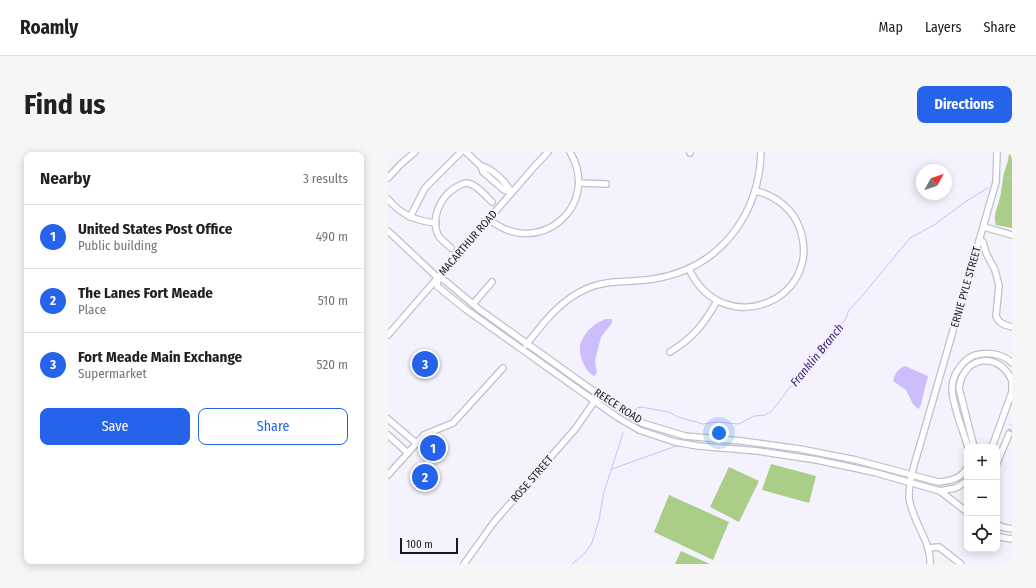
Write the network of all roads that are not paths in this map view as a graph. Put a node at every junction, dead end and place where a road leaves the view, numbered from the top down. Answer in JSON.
{"nodes":[{"id":1,"x":415,"y":152,"type":"edge"},
{"id":2,"x":460,"y":152,"type":"edge"},
{"id":3,"x":466,"y":152,"type":"edge"},
{"id":4,"x":548,"y":152,"type":"edge"},
{"id":5,"x":570,"y":152,"type":"edge"},
{"id":6,"x":761,"y":152,"type":"edge"},
{"id":7,"x":997,"y":152,"type":"edge"},
{"id":8,"x":388,"y":178,"type":"edge"},
{"id":9,"x":579,"y":183,"type":"junction"},
{"id":10,"x":606,"y":184,"type":"dead end"},
{"id":11,"x":756,"y":191,"type":"junction"},
{"id":12,"x":511,"y":192,"type":"junction"},
{"id":13,"x":388,"y":199,"type":"edge"},
{"id":14,"x":492,"y":202,"type":"dead end"},
{"id":15,"x":410,"y":217,"type":"junction"},
{"id":16,"x":489,"y":219,"type":"junction"},
{"id":17,"x":436,"y":223,"type":"junction"},
{"id":18,"x":984,"y":227,"type":"junction"},
{"id":19,"x":388,"y":231,"type":"edge"},
{"id":20,"x":1012,"y":235,"type":"edge"},
{"id":21,"x":980,"y":240,"type":"junction"},
{"id":22,"x":451,"y":248,"type":"dead end"},
{"id":23,"x":689,"y":268,"type":"junction"},
{"id":24,"x":438,"y":278,"type":"junction"},
{"id":25,"x":492,"y":282,"type":"dead end"},
{"id":26,"x":717,"y":301,"type":"junction"},
{"id":27,"x":473,"y":304,"type":"junction"},
{"id":28,"x":1012,"y":327,"type":"edge"},
{"id":29,"x":388,"y":335,"type":"edge"},
{"id":30,"x":528,"y":344,"type":"junction"},
{"id":31,"x":523,"y":350,"type":"junction"},
{"id":32,"x":670,"y":352,"type":"dead end"},
{"id":33,"x":1012,"y":363,"type":"edge"},
{"id":34,"x":503,"y":368,"type":"dead end"},
{"id":35,"x":1012,"y":382,"type":"edge"},
{"id":36,"x":599,"y":395,"type":"junction"},
{"id":37,"x":595,"y":401,"type":"junction"},
{"id":38,"x":388,"y":419,"type":"edge"},
{"id":39,"x":1009,"y":434,"type":"dead end"},
{"id":40,"x":388,"y":435,"type":"edge"},
{"id":41,"x":416,"y":443,"type":"junction"},
{"id":42,"x":967,"y":444,"type":"edge"},
{"id":43,"x":973,"y":444,"type":"edge"},
{"id":44,"x":993,"y":444,"type":"edge"},
{"id":45,"x":408,"y":453,"type":"junction"},
{"id":46,"x":1000,"y":456,"type":"edge"},
{"id":47,"x":964,"y":471,"type":"edge"},
{"id":48,"x":388,"y":475,"type":"edge"},
{"id":49,"x":912,"y":475,"type":"junction"},
{"id":50,"x":910,"y":482,"type":"junction"},
{"id":51,"x":964,"y":482,"type":"edge"},
{"id":52,"x":940,"y":491,"type":"junction"},
{"id":53,"x":964,"y":510,"type":"edge"},
{"id":54,"x":1000,"y":526,"type":"edge"},
{"id":55,"x":1012,"y":529,"type":"edge"},
{"id":56,"x":1000,"y":537,"type":"edge"},
{"id":57,"x":1012,"y":539,"type":"edge"},
{"id":58,"x":928,"y":548,"type":"junction"},
{"id":59,"x":464,"y":564,"type":"edge"},
{"id":60,"x":930,"y":564,"type":"edge"},
{"id":61,"x":961,"y":564,"type":"edge"}],
"edges":[{"from":1,"to":8,"type":"street"},
{"from":2,"to":15,"type":"street"},
{"from":3,"to":12,"type":"street"},
{"from":4,"to":12,"type":"street","name":"MACARTHUR ROAD"},
{"from":5,"to":9,"type":"street"},
{"from":6,"to":11,"type":"street"},
{"from":7,"to":18,"type":"street","name":"ERNIE PYLE STREET"},
{"from":9,"to":10,"type":"street"},
{"from":9,"to":16,"type":"street"},
{"from":11,"to":23,"type":"street"},
{"from":11,"to":26,"type":"street"},
{"from":12,"to":16,"type":"street","name":"MACARTHUR ROAD"},
{"from":13,"to":15,"type":"street"},
{"from":14,"to":17,"type":"street"},
{"from":15,"to":17,"type":"street"},
{"from":16,"to":24,"type":"street","name":"MACARTHUR ROAD"},
{"from":17,"to":22,"type":"street"},
{"from":18,"to":20,"type":"street"},
{"from":18,"to":21,"type":"street","name":"ERNIE PYLE STREET"},
{"from":19,"to":24,"type":"street","name":"REECE ROAD"},
{"from":21,"to":28,"type":"street"},
{"from":21,"to":49,"type":"street","name":"ERNIE PYLE STREET"},
{"from":23,"to":26,"type":"street"},
{"from":23,"to":30,"type":"street"},
{"from":24,"to":27,"type":"street","name":"REECE ROAD"},
{"from":24,"to":29,"type":"street","name":"MACARTHUR ROAD"},
{"from":24,"to":31,"type":"street","name":"REECE ROAD"},
{"from":25,"to":27,"type":"street"},
{"from":26,"to":32,"type":"street"},
{"from":27,"to":30,"type":"street","name":"REECE ROAD"},
{"from":30,"to":31,"type":"street"},
{"from":30,"to":36,"type":"street","name":"REECE ROAD"},
{"from":31,"to":37,"type":"street","name":"REECE ROAD"},
{"from":33,"to":42,"type":"street"},
{"from":34,"to":41,"type":"street"},
{"from":35,"to":43,"type":"street"},
{"from":35,"to":44,"type":"street"},
{"from":36,"to":37,"type":"street","name":"ROSE STREET"},
{"from":36,"to":49,"type":"street","name":"REECE ROAD"},
{"from":37,"to":50,"type":"street","name":"REECE ROAD"},
{"from":37,"to":59,"type":"street","name":"ROSE STREET"},
{"from":38,"to":41,"type":"street"},
{"from":39,"to":46,"type":"street"},
{"from":40,"to":45,"type":"street"},
{"from":41,"to":45,"type":"street"},
{"from":45,"to":48,"type":"street"},
{"from":47,"to":49,"type":"street","name":"REECE ROAD"},
{"from":49,"to":50,"type":"street","name":"ERNIE PYLE STREET"},
{"from":50,"to":52,"type":"street","name":"REECE ROAD"},
{"from":50,"to":58,"type":"street","name":"ERNIE PYLE STREET"},
{"from":51,"to":52,"type":"street"},
{"from":52,"to":53,"type":"street","name":"REECE ROAD"},
{"from":54,"to":55,"type":"street"},
{"from":56,"to":57,"type":"street"},
{"from":58,"to":60,"type":"street","name":"ERNIE PYLE STREET"},
{"from":58,"to":61,"type":"street"}]}
